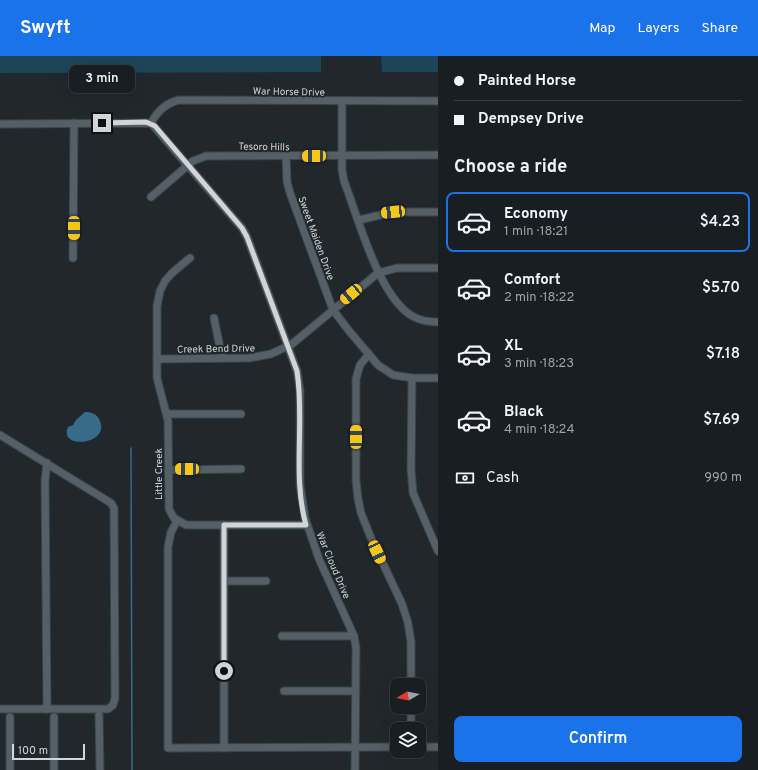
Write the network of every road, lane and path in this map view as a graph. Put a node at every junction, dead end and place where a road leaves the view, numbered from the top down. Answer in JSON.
{"nodes":[{"id":1,"x":342,"y":101,"type":"junction"},
{"id":2,"x":438,"y":101,"type":"edge"},
{"id":3,"x":74,"y":123,"type":"junction"},
{"id":4,"x":151,"y":123,"type":"junction"},
{"id":5,"x":0,"y":124,"type":"edge"},
{"id":6,"x":438,"y":155,"type":"edge"},
{"id":7,"x":342,"y":156,"type":"junction"},
{"id":8,"x":286,"y":157,"type":"junction"},
{"id":9,"x":188,"y":166,"type":"junction"},
{"id":10,"x":151,"y":197,"type":"dead end"},
{"id":11,"x":438,"y":212,"type":"edge"},
{"id":12,"x":359,"y":220,"type":"junction"},
{"id":13,"x":73,"y":258,"type":"dead end"},
{"id":14,"x":190,"y":258,"type":"dead end"},
{"id":15,"x":438,"y":268,"type":"edge"},
{"id":16,"x":378,"y":273,"type":"junction"},
{"id":17,"x":333,"y":310,"type":"junction"},
{"id":18,"x":214,"y":318,"type":"dead end"},
{"id":19,"x":438,"y":322,"type":"edge"},
{"id":20,"x":288,"y":347,"type":"junction"},
{"id":21,"x":369,"y":354,"type":"junction"},
{"id":22,"x":157,"y":358,"type":"junction"},
{"id":23,"x":222,"y":358,"type":"junction"},
{"id":24,"x":412,"y":378,"type":"junction"},
{"id":25,"x":438,"y":378,"type":"edge"},
{"id":26,"x":167,"y":414,"type":"junction"},
{"id":27,"x":241,"y":414,"type":"dead end"},
{"id":28,"x":0,"y":435,"type":"edge"},
{"id":29,"x":47,"y":463,"type":"junction"},
{"id":30,"x":241,"y":469,"type":"dead end"},
{"id":31,"x":168,"y":470,"type":"junction"},
{"id":32,"x":177,"y":520,"type":"junction"},
{"id":33,"x":224,"y":525,"type":"junction"},
{"id":34,"x":306,"y":525,"type":"junction"},
{"id":35,"x":438,"y":551,"type":"edge"},
{"id":36,"x":224,"y":581,"type":"junction"},
{"id":37,"x":266,"y":581,"type":"dead end"},
{"id":38,"x":282,"y":636,"type":"dead end"},
{"id":39,"x":354,"y":636,"type":"junction"},
{"id":40,"x":411,"y":678,"type":"edge"},
{"id":41,"x":284,"y":691,"type":"dead end"},
{"id":42,"x":355,"y":691,"type":"junction"},
{"id":43,"x":0,"y":709,"type":"edge"},
{"id":44,"x":47,"y":709,"type":"junction"},
{"id":45,"x":99,"y":715,"type":"dead end"},
{"id":46,"x":10,"y":717,"type":"dead end"},
{"id":47,"x":54,"y":717,"type":"dead end"},
{"id":48,"x":355,"y":747,"type":"junction"},
{"id":49,"x":390,"y":747,"type":"edge"},
{"id":50,"x":426,"y":747,"type":"edge"},
{"id":51,"x":438,"y":747,"type":"edge"},
{"id":52,"x":224,"y":748,"type":"junction"},
{"id":53,"x":10,"y":770,"type":"edge"},
{"id":54,"x":54,"y":770,"type":"edge"},
{"id":55,"x":100,"y":770,"type":"edge"},
{"id":56,"x":355,"y":770,"type":"edge"}],
"edges":[{"from":1,"to":2,"type":"street","name":"War Horse Drive"},
{"from":1,"to":4,"type":"street","name":"War Horse Drive"},
{"from":1,"to":7,"type":"street"},
{"from":3,"to":4,"type":"street"},
{"from":3,"to":5,"type":"street"},
{"from":3,"to":13,"type":"street"},
{"from":4,"to":9,"type":"street","name":"War Cloud Drive"},
{"from":6,"to":7,"type":"street","name":"Tesoro Hills"},
{"from":7,"to":8,"type":"street","name":"Tesoro Hills"},
{"from":7,"to":12,"type":"street"},
{"from":8,"to":9,"type":"street","name":"Tesoro Hills"},
{"from":8,"to":17,"type":"street","name":"Sweet Maiden Drive"},
{"from":9,"to":10,"type":"street","name":"Tesoro Hills"},
{"from":9,"to":20,"type":"street","name":"War Cloud Drive"},
{"from":11,"to":12,"type":"street"},
{"from":12,"to":16,"type":"street"},
{"from":14,"to":22,"type":"street","name":"Little Creek"},
{"from":15,"to":16,"type":"street","name":"Creek Bend Drive"},
{"from":16,"to":17,"type":"street","name":"Creek Bend Drive"},
{"from":16,"to":19,"type":"street"},
{"from":17,"to":20,"type":"street","name":"Creek Bend Drive"},
{"from":17,"to":21,"type":"street","name":"Sweet Maiden Drive"},
{"from":18,"to":23,"type":"street"},
{"from":20,"to":23,"type":"street","name":"Creek Bend Drive"},
{"from":20,"to":34,"type":"street","name":"War Cloud Drive"},
{"from":21,"to":24,"type":"street","name":"Sweet Maiden Drive"},
{"from":21,"to":40,"type":"street"},
{"from":22,"to":23,"type":"street","name":"Creek Bend Drive"},
{"from":22,"to":26,"type":"street","name":"Little Creek"},
{"from":24,"to":25,"type":"street","name":"Sweet Maiden Drive"},
{"from":24,"to":35,"type":"street"},
{"from":26,"to":27,"type":"street"},
{"from":26,"to":31,"type":"street","name":"Little Creek"},
{"from":28,"to":29,"type":"street"},
{"from":29,"to":44,"type":"street"},
{"from":29,"to":44,"type":"street"},
{"from":30,"to":31,"type":"street"},
{"from":31,"to":32,"type":"street","name":"Little Creek"},
{"from":32,"to":33,"type":"street"},
{"from":32,"to":52,"type":"street"},
{"from":33,"to":34,"type":"street"},
{"from":33,"to":36,"type":"street"},
{"from":34,"to":39,"type":"street","name":"War Cloud Drive"},
{"from":36,"to":37,"type":"street"},
{"from":36,"to":52,"type":"street"},
{"from":38,"to":39,"type":"street"},
{"from":39,"to":42,"type":"street","name":"War Cloud Drive"},
{"from":41,"to":42,"type":"street"},
{"from":42,"to":48,"type":"street","name":"War Cloud Drive"},
{"from":43,"to":44,"type":"street"},
{"from":45,"to":55,"type":"street"},
{"from":46,"to":53,"type":"street"},
{"from":47,"to":54,"type":"street"},
{"from":48,"to":49,"type":"street"},
{"from":48,"to":52,"type":"street"},
{"from":48,"to":56,"type":"street","name":"War Cloud Drive"},
{"from":50,"to":51,"type":"street"}]}
